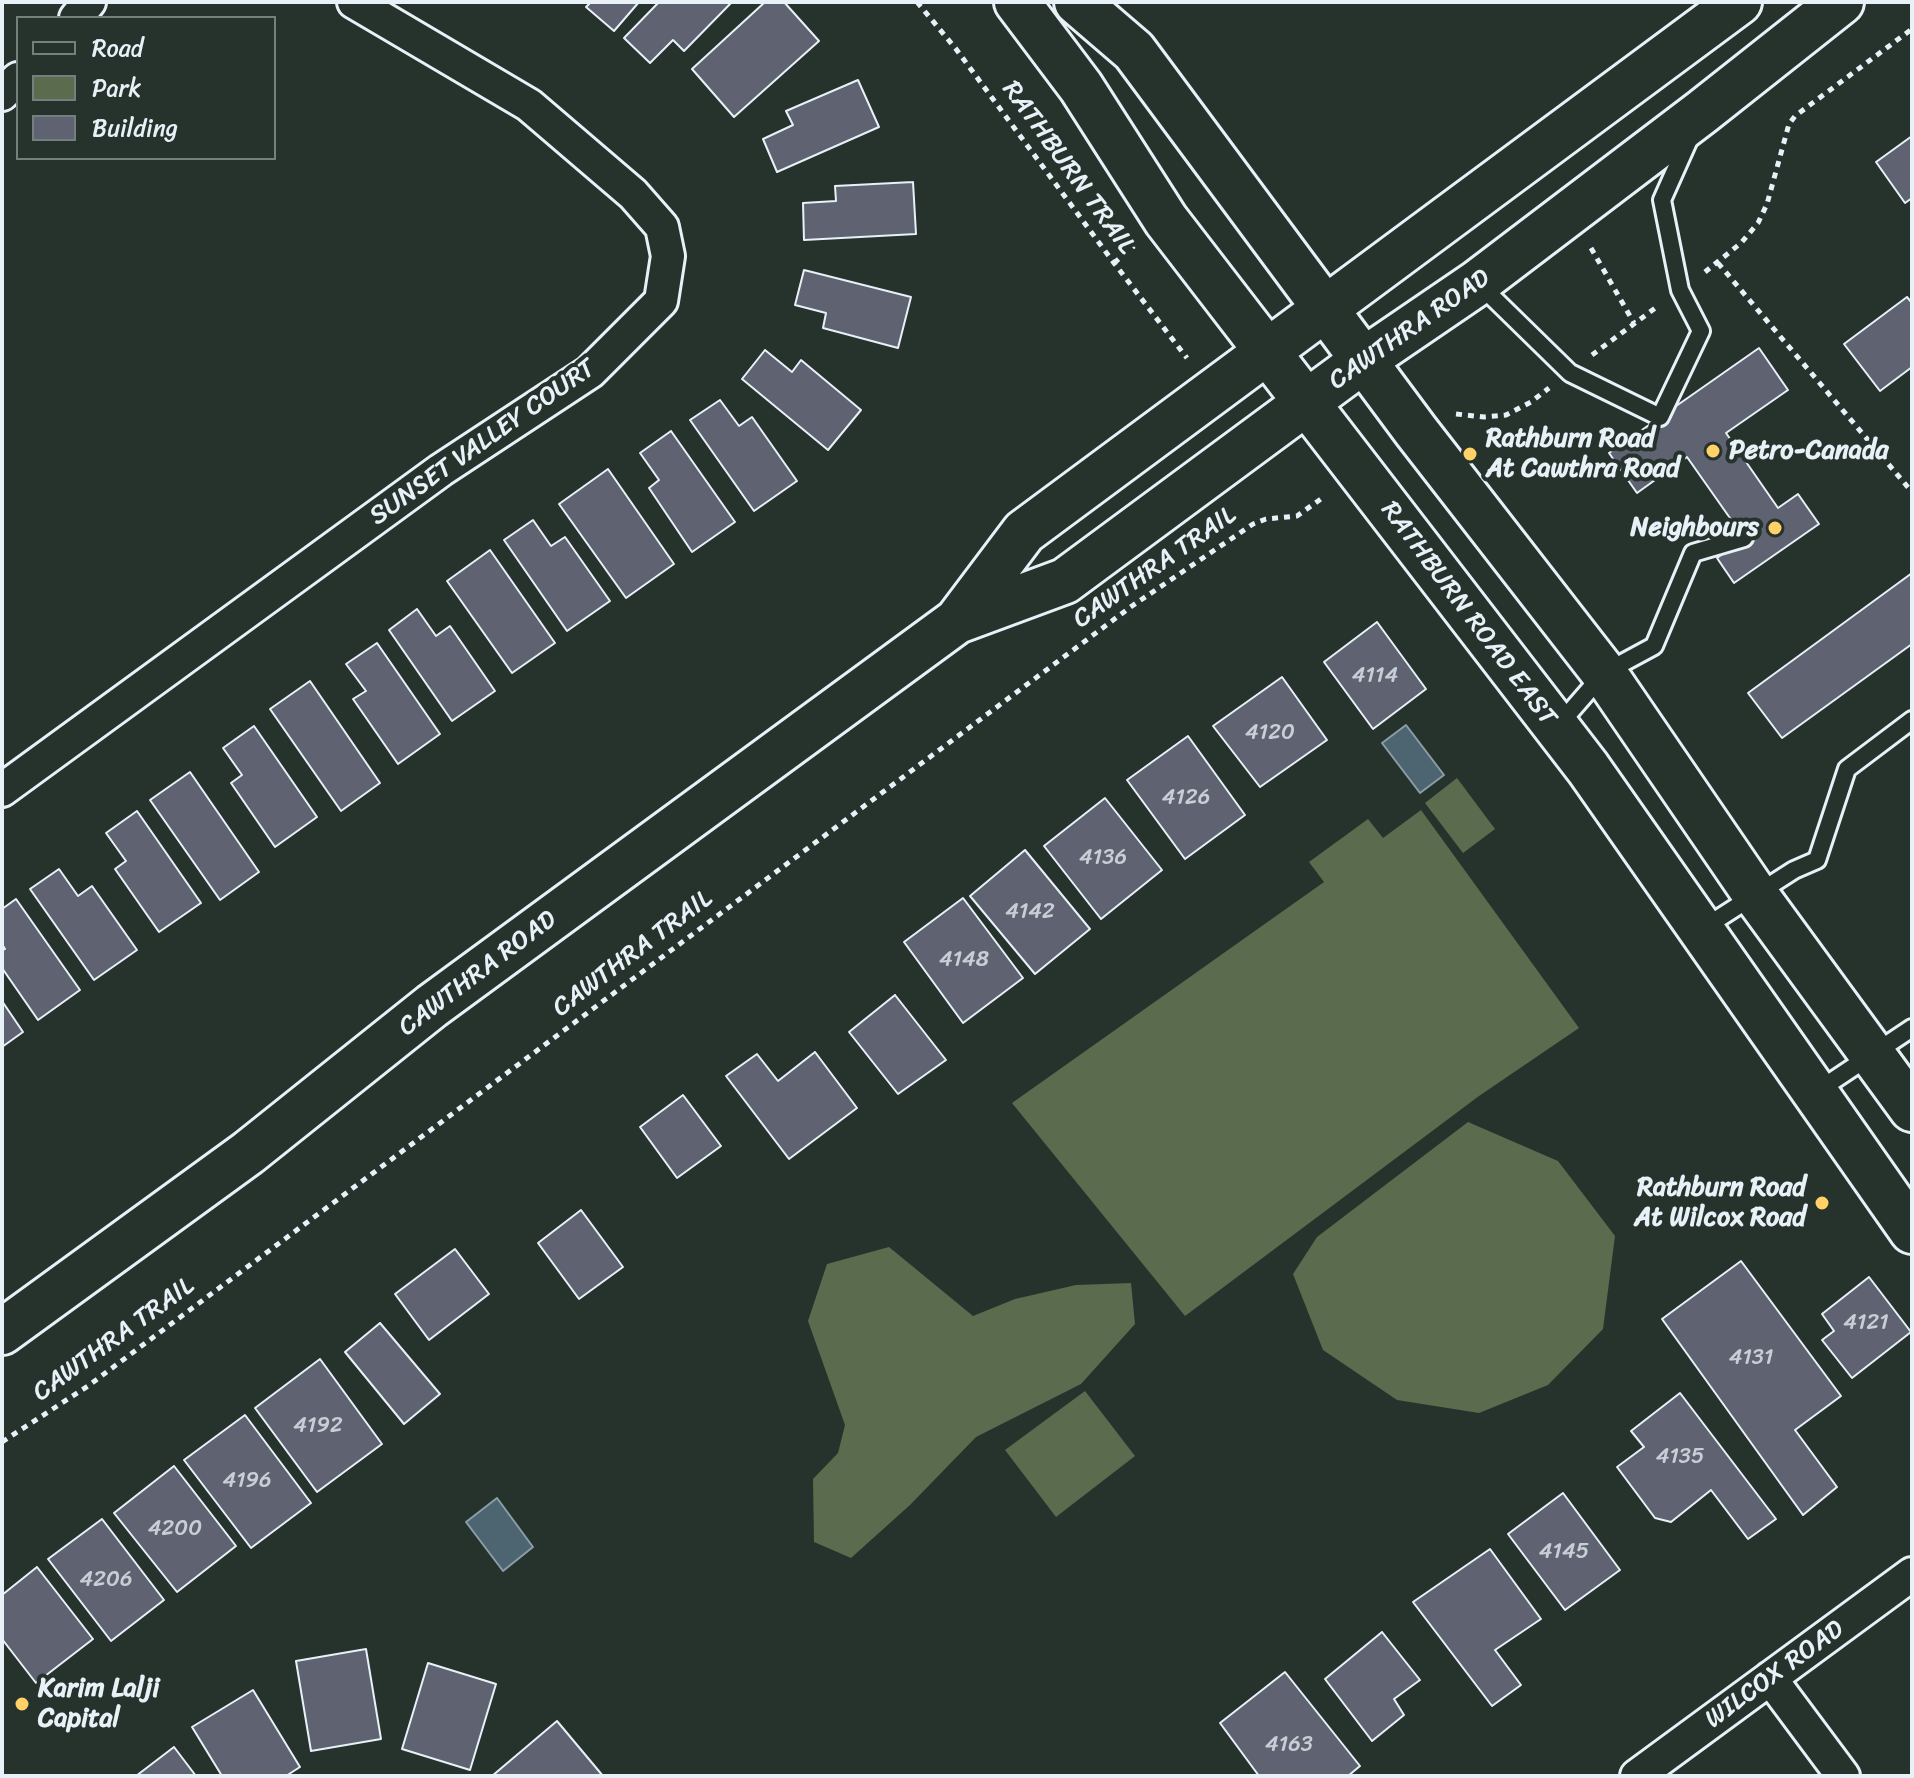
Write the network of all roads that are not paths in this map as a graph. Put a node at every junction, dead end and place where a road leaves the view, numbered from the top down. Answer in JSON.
{"nodes":[{"id":1,"x":354,"y":2,"type":"edge"},
{"id":2,"x":1017,"y":2,"type":"edge"},
{"id":3,"x":1077,"y":2,"type":"edge"},
{"id":4,"x":1739,"y":2,"type":"edge"},
{"id":5,"x":1841,"y":2,"type":"edge"},
{"id":6,"x":1702,"y":112,"type":"junction"},
{"id":7,"x":1477,"y":283,"type":"junction"},
{"id":8,"x":1325,"y":308,"type":"junction"},
{"id":9,"x":1268,"y":350,"type":"junction"},
{"id":10,"x":1364,"y":360,"type":"junction"},
{"id":11,"x":1308,"y":403,"type":"junction"},
{"id":12,"x":1744,"y":538,"type":"dead end"},
{"id":13,"x":957,"y":621,"type":"junction"},
{"id":14,"x":1604,"y":673,"type":"junction"},
{"id":15,"x":1912,"y":720,"type":"edge"},
{"id":16,"x":1555,"y":728,"type":"junction"},
{"id":17,"x":2,"y":790,"type":"edge"},
{"id":18,"x":1755,"y":894,"type":"junction"},
{"id":19,"x":1701,"y":930,"type":"junction"},
{"id":20,"x":1912,"y":1028,"type":"edge"},
{"id":21,"x":1872,"y":1054,"type":"junction"},
{"id":22,"x":1815,"y":1093,"type":"junction"},
{"id":23,"x":1912,"y":1109,"type":"edge"},
{"id":24,"x":1912,"y":1231,"type":"edge"},
{"id":25,"x":2,"y":1332,"type":"edge"},
{"id":26,"x":1912,"y":1574,"type":"edge"},
{"id":27,"x":1770,"y":1678,"type":"junction"},
{"id":28,"x":1637,"y":1776,"type":"edge"},
{"id":29,"x":1843,"y":1776,"type":"edge"}],
"edges":[{"from":1,"to":17,"type":"street","name":"SUNSET VALLEY COURT"},
{"from":2,"to":9,"type":"main road","name":"RATHBURN ROAD EAST"},
{"from":3,"to":8,"type":"main road"},
{"from":4,"to":8,"type":"main road","name":"CAWTHRA ROAD"},
{"from":5,"to":6,"type":"main road","name":"CAWTHRA ROAD"},
{"from":6,"to":7,"type":"main road","name":"CAWTHRA ROAD"},
{"from":6,"to":7,"type":"lane"},
{"from":7,"to":10,"type":"main road","name":"CAWTHRA ROAD"},
{"from":8,"to":9,"type":"main road","name":"CAWTHRA ROAD"},
{"from":8,"to":10,"type":"main road"},
{"from":9,"to":11,"type":"main road","name":"RATHBURN ROAD EAST"},
{"from":9,"to":13,"type":"main road","name":"CAWTHRA ROAD"},
{"from":10,"to":11,"type":"main road","name":"CAWTHRA ROAD"},
{"from":10,"to":14,"type":"main road"},
{"from":11,"to":13,"type":"main road","name":"CAWTHRA ROAD"},
{"from":11,"to":16,"type":"main road","name":"RATHBURN ROAD EAST"},
{"from":12,"to":14,"type":"lane"},
{"from":13,"to":25,"type":"main road","name":"CAWTHRA ROAD"},
{"from":14,"to":16,"type":"lane"},
{"from":14,"to":18,"type":"main road"},
{"from":15,"to":18,"type":"lane"},
{"from":16,"to":19,"type":"main road","name":"RATHBURN ROAD EAST"},
{"from":18,"to":19,"type":"lane"},
{"from":18,"to":21,"type":"main road"},
{"from":19,"to":22,"type":"main road","name":"RATHBURN ROAD EAST"},
{"from":20,"to":21,"type":"lane"},
{"from":21,"to":22,"type":"lane"},
{"from":21,"to":23,"type":"main road"},
{"from":22,"to":24,"type":"main road","name":"RATHBURN ROAD EAST"},
{"from":26,"to":27,"type":"street","name":"WILCOX ROAD"},
{"from":27,"to":28,"type":"street","name":"WILCOX ROAD"},
{"from":27,"to":29,"type":"street"}]}
